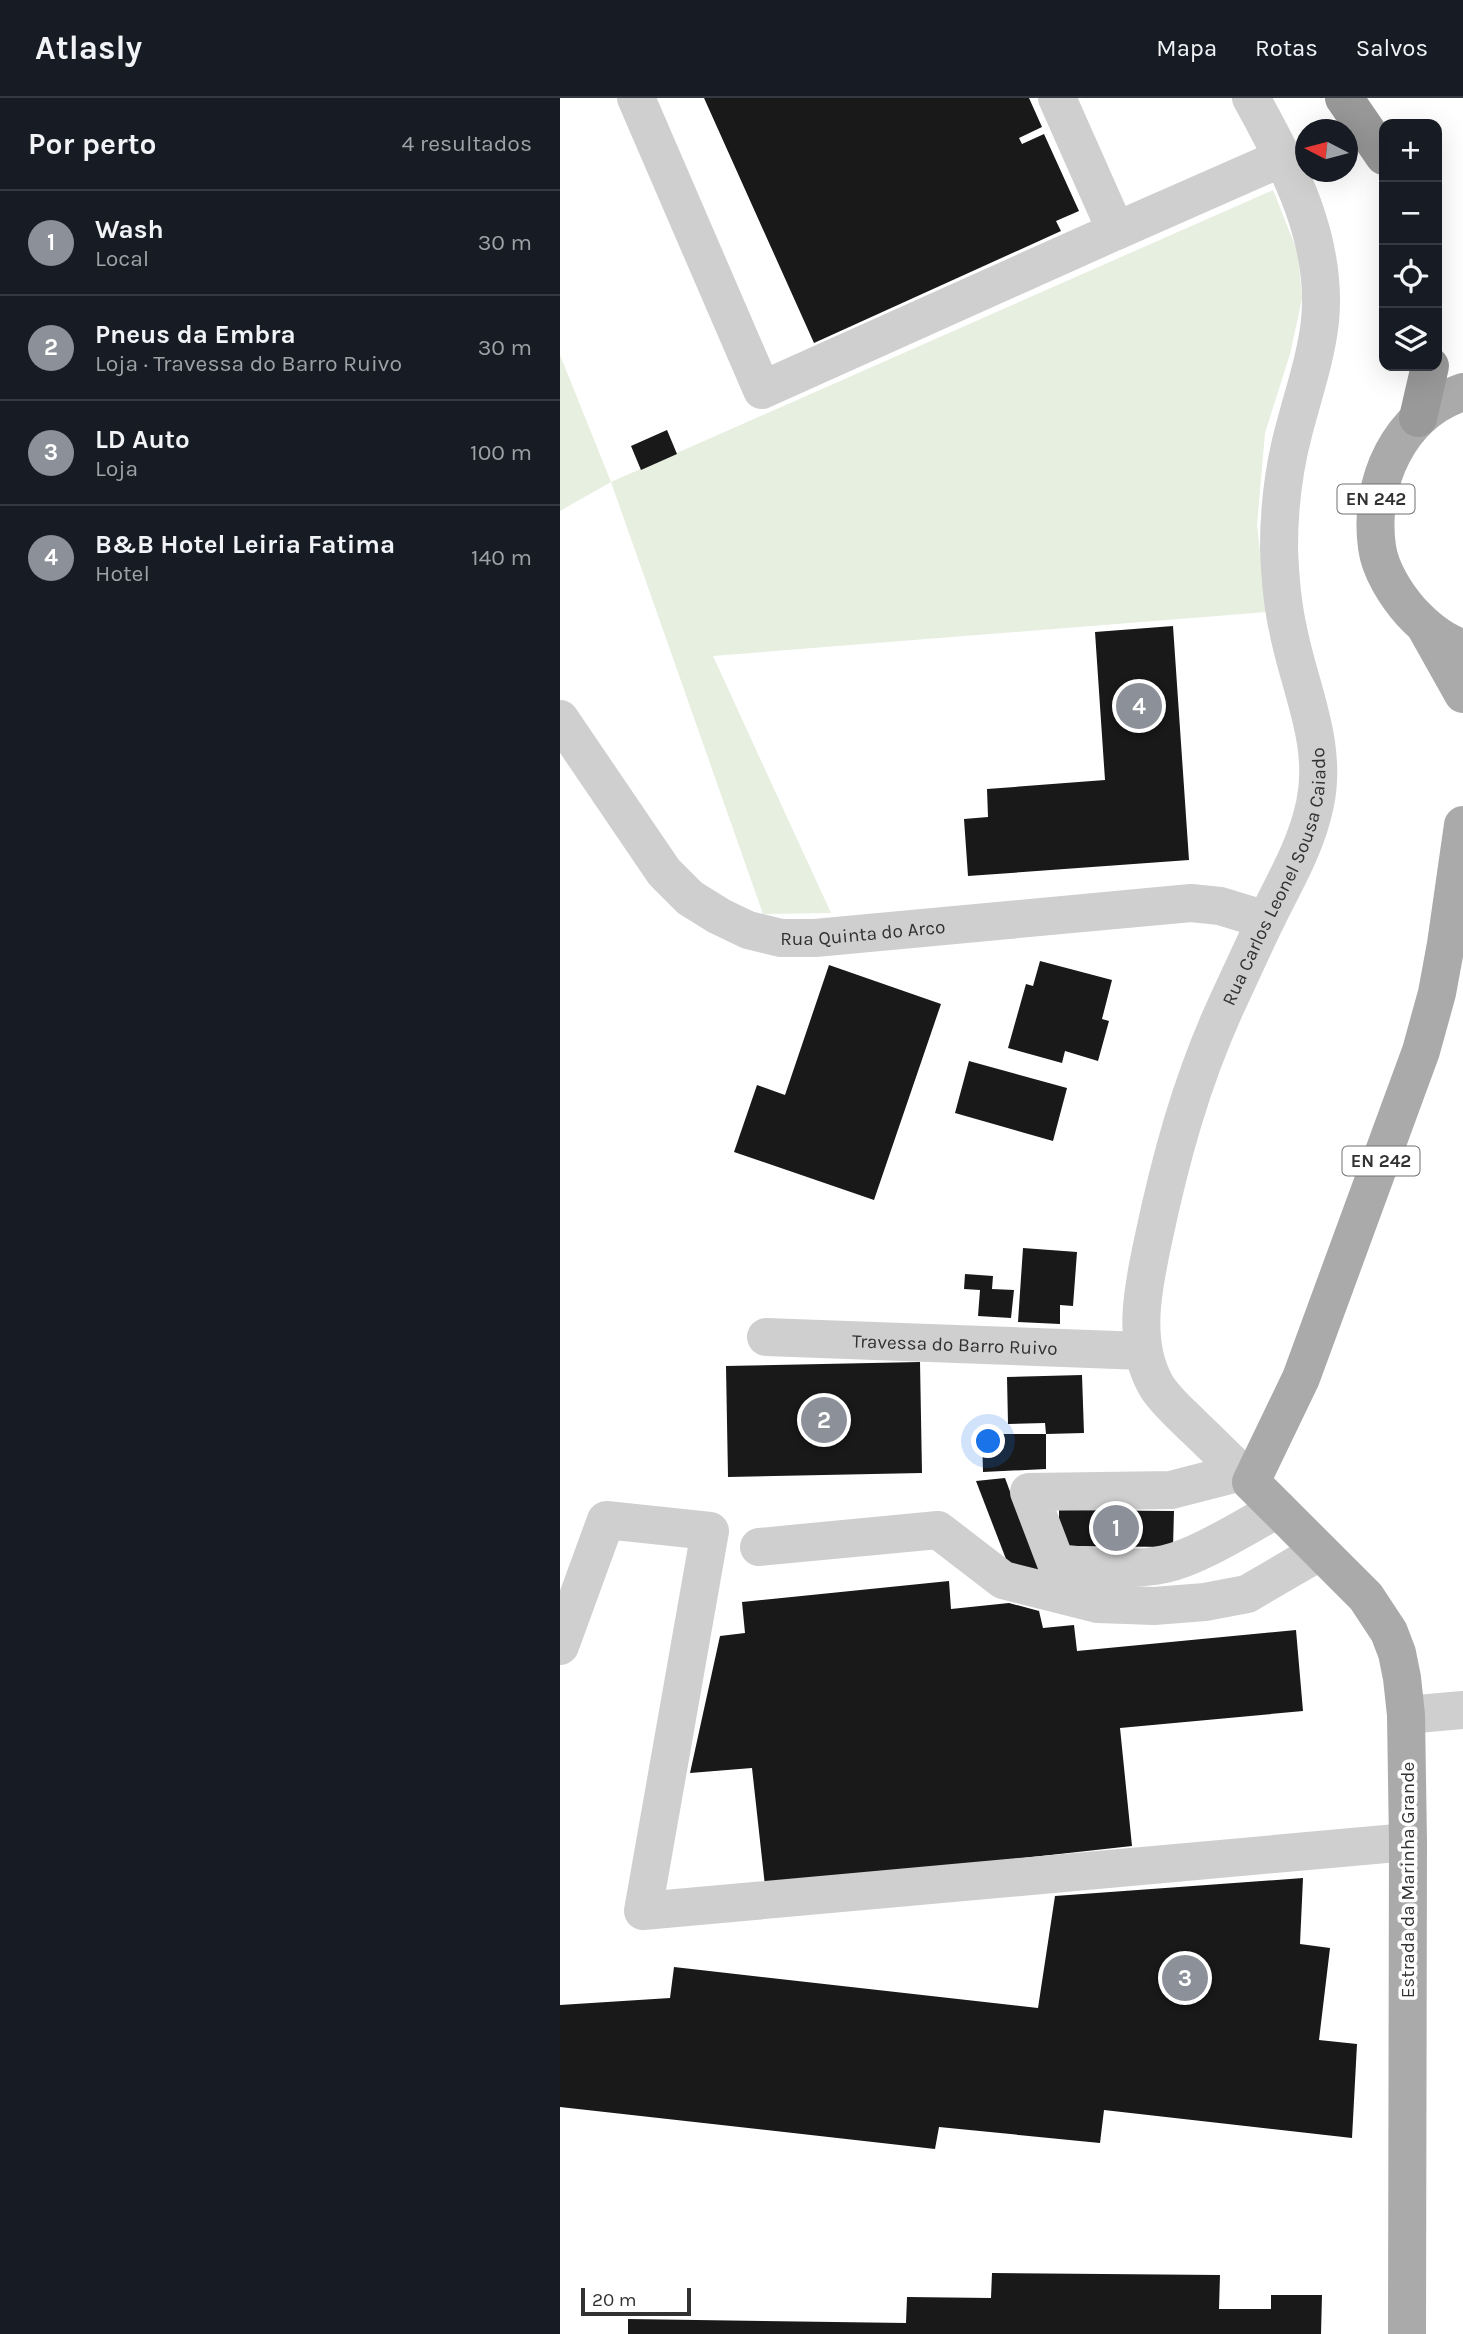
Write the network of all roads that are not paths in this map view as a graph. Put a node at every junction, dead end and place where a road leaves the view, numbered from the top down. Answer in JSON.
{"nodes":[{"id":1,"x":636,"y":98,"type":"edge"},
{"id":2,"x":1057,"y":98,"type":"edge"},
{"id":3,"x":1251,"y":98,"type":"edge"},
{"id":4,"x":1344,"y":98,"type":"edge"},
{"id":5,"x":1379,"y":149,"type":"edge"},
{"id":6,"x":1290,"y":171,"type":"junction"},
{"id":7,"x":1116,"y":232,"type":"junction"},
{"id":8,"x":1429,"y":371,"type":"edge"},
{"id":9,"x":1463,"y":392,"type":"edge"},
{"id":10,"x":1418,"y":418,"type":"junction"},
{"id":11,"x":1426,"y":628,"type":"junction"},
{"id":12,"x":1463,"y":648,"type":"edge"},
{"id":13,"x":1463,"y":694,"type":"edge"},
{"id":14,"x":560,"y":719,"type":"edge"},
{"id":15,"x":1463,"y":825,"type":"edge"},
{"id":16,"x":1266,"y":920,"type":"junction"},
{"id":17,"x":766,"y":1337,"type":"dead end"},
{"id":18,"x":1143,"y":1351,"type":"junction"},
{"id":19,"x":1246,"y":1477,"type":"junction"},
{"id":20,"x":1278,"y":1509,"type":"junction"},
{"id":21,"x":759,"y":1547,"type":"dead end"},
{"id":22,"x":1319,"y":1552,"type":"junction"},
{"id":23,"x":560,"y":1646,"type":"edge"},
{"id":24,"x":1463,"y":1710,"type":"edge"},
{"id":25,"x":1406,"y":1715,"type":"junction"},
{"id":26,"x":1408,"y":1842,"type":"junction"},
{"id":27,"x":1408,"y":2334,"type":"edge"}],
"edges":[{"from":1,"to":7,"type":"street"},
{"from":2,"to":7,"type":"street"},
{"from":3,"to":6,"type":"street","name":"Rua Carlos Leonel Sousa Caiado"},
{"from":4,"to":5,"type":"highway"},
{"from":6,"to":7,"type":"street"},
{"from":6,"to":16,"type":"street","name":"Rua Carlos Leonel Sousa Caiado"},
{"from":8,"to":10,"type":"highway"},
{"from":9,"to":10,"type":"main road","number":"EN 242"},
{"from":10,"to":11,"type":"main road","number":"EN 242"},
{"from":11,"to":12,"type":"main road","number":"EN 242"},
{"from":11,"to":13,"type":"main road","number":"EN 242"},
{"from":14,"to":16,"type":"street","name":"Rua Quinta do Arco"},
{"from":15,"to":19,"type":"main road","number":"EN 242"},
{"from":16,"to":18,"type":"street","name":"Rua Carlos Leonel Sousa Caiado"},
{"from":17,"to":18,"type":"street","name":"Travessa do Barro Ruivo"},
{"from":18,"to":19,"type":"street","name":"Rua Carlos Leonel Sousa Caiado"},
{"from":19,"to":20,"type":"main road","name":"Estrada da Marinha Grande"},
{"from":19,"to":20,"type":"street"},
{"from":20,"to":22,"type":"main road","name":"Estrada da Marinha Grande"},
{"from":21,"to":22,"type":"street"},
{"from":22,"to":25,"type":"main road","name":"Estrada da Marinha Grande"},
{"from":23,"to":26,"type":"street"},
{"from":24,"to":25,"type":"street"},
{"from":25,"to":26,"type":"main road","name":"Estrada da Marinha Grande"},
{"from":26,"to":27,"type":"main road","name":"Estrada da Marinha Grande"}]}
